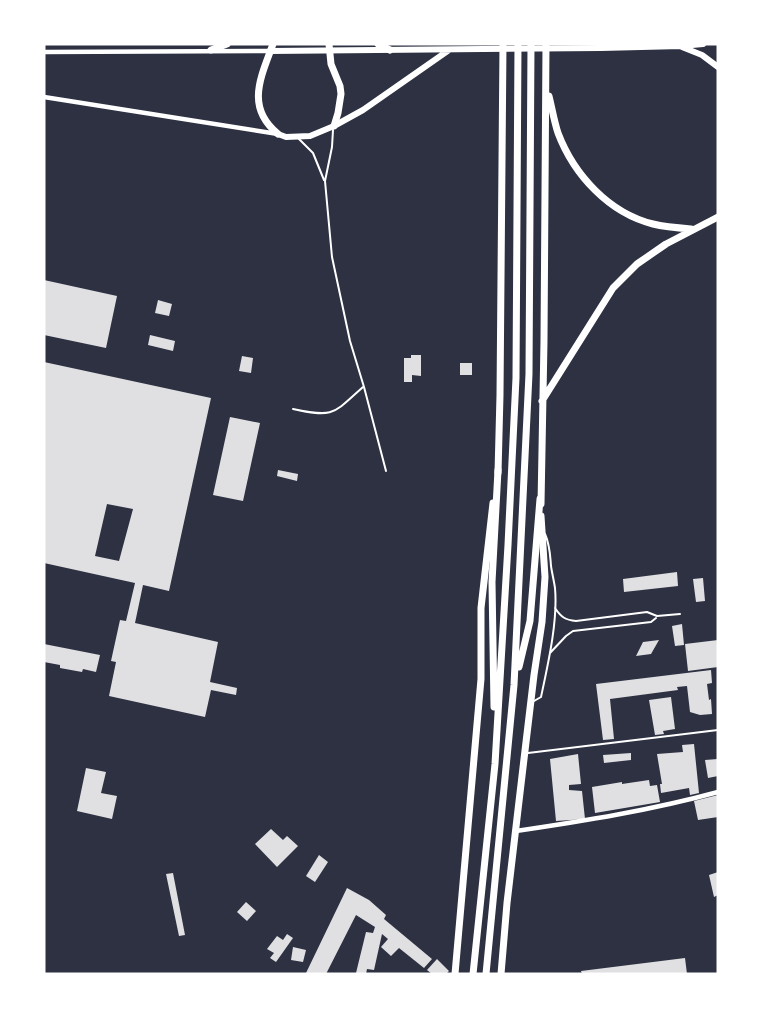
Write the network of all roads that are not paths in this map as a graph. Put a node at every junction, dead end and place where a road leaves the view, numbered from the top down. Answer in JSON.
{"nodes":[{"id":1,"x":227,"y":44,"type":"edge"},
{"id":2,"x":378,"y":44,"type":"edge"},
{"id":3,"x":503,"y":44,"type":"edge"},
{"id":4,"x":518,"y":44,"type":"edge"},
{"id":5,"x":531,"y":44,"type":"edge"},
{"id":6,"x":546,"y":44,"type":"edge"},
{"id":7,"x":703,"y":44,"type":"edge"},
{"id":8,"x":681,"y":46,"type":"junction"},
{"id":9,"x":271,"y":47,"type":"edge"},
{"id":10,"x":329,"y":47,"type":"edge"},
{"id":11,"x":451,"y":49,"type":"junction"},
{"id":12,"x":211,"y":50,"type":"junction"},
{"id":13,"x":390,"y":50,"type":"junction"},
{"id":14,"x":44,"y":52,"type":"edge"},
{"id":15,"x":718,"y":66,"type":"edge"},
{"id":16,"x":546,"y":83,"type":"junction"},
{"id":17,"x":44,"y":97,"type":"edge"},
{"id":18,"x":334,"y":126,"type":"junction"},
{"id":19,"x":278,"y":134,"type":"junction"},
{"id":20,"x":297,"y":137,"type":"junction"},
{"id":21,"x":325,"y":181,"type":"junction"},
{"id":22,"x":718,"y":217,"type":"edge"},
{"id":23,"x":691,"y":230,"type":"junction"},
{"id":24,"x":364,"y":387,"type":"junction"},
{"id":25,"x":542,"y":402,"type":"junction"},
{"id":26,"x":293,"y":409,"type":"dead end"},
{"id":27,"x":498,"y":470,"type":"junction"},
{"id":28,"x":386,"y":471,"type":"dead end"},
{"id":29,"x":540,"y":499,"type":"junction"},
{"id":30,"x":542,"y":525,"type":"junction"},
{"id":31,"x":555,"y":607,"type":"junction"},
{"id":32,"x":680,"y":614,"type":"dead end"},
{"id":33,"x":657,"y":616,"type":"junction"},
{"id":34,"x":550,"y":654,"type":"junction"},
{"id":35,"x":514,"y":685,"type":"junction"},
{"id":36,"x":531,"y":704,"type":"junction"},
{"id":37,"x":718,"y":730,"type":"edge"},
{"id":38,"x":525,"y":753,"type":"junction"},
{"id":39,"x":495,"y":764,"type":"junction"},
{"id":40,"x":718,"y":792,"type":"edge"},
{"id":41,"x":515,"y":831,"type":"junction"},
{"id":42,"x":455,"y":974,"type":"edge"},
{"id":43,"x":473,"y":974,"type":"edge"},
{"id":44,"x":486,"y":974,"type":"edge"},
{"id":45,"x":501,"y":974,"type":"edge"}],
"edges":[{"from":1,"to":12,"type":"main road"},
{"from":2,"to":13,"type":"main road"},
{"from":3,"to":27,"type":"main road"},
{"from":4,"to":39,"type":"main road"},
{"from":5,"to":35,"type":"main road"},
{"from":6,"to":16,"type":"main road"},
{"from":7,"to":8,"type":"main road"},
{"from":8,"to":11,"type":"main road"},
{"from":8,"to":15,"type":"main road"},
{"from":9,"to":10,"type":"main road"},
{"from":9,"to":12,"type":"street"},
{"from":9,"to":19,"type":"main road"},
{"from":10,"to":13,"type":"main road"},
{"from":10,"to":18,"type":"main road"},
{"from":11,"to":13,"type":"main road"},
{"from":11,"to":18,"type":"main road"},
{"from":12,"to":14,"type":"street"},
{"from":16,"to":23,"type":"main road"},
{"from":16,"to":25,"type":"main road"},
{"from":17,"to":19,"type":"street"},
{"from":18,"to":20,"type":"main road"},
{"from":18,"to":21,"type":"lane"},
{"from":19,"to":20,"type":"main road"},
{"from":20,"to":21,"type":"lane"},
{"from":21,"to":24,"type":"lane"},
{"from":22,"to":23,"type":"main road"},
{"from":23,"to":25,"type":"main road"},
{"from":24,"to":26,"type":"lane"},
{"from":24,"to":28,"type":"lane"},
{"from":25,"to":29,"type":"main road"},
{"from":27,"to":39,"type":"main road"},
{"from":27,"to":42,"type":"main road"},
{"from":29,"to":30,"type":"main road"},
{"from":29,"to":35,"type":"main road"},
{"from":30,"to":31,"type":"lane"},
{"from":30,"to":36,"type":"main road"},
{"from":31,"to":33,"type":"lane"},
{"from":31,"to":34,"type":"lane"},
{"from":32,"to":33,"type":"lane"},
{"from":33,"to":34,"type":"lane"},
{"from":34,"to":36,"type":"lane"},
{"from":35,"to":44,"type":"main road"},
{"from":36,"to":38,"type":"main road"},
{"from":37,"to":38,"type":"lane"},
{"from":38,"to":41,"type":"main road"},
{"from":39,"to":43,"type":"main road"},
{"from":40,"to":41,"type":"street"},
{"from":41,"to":45,"type":"main road"}]}
